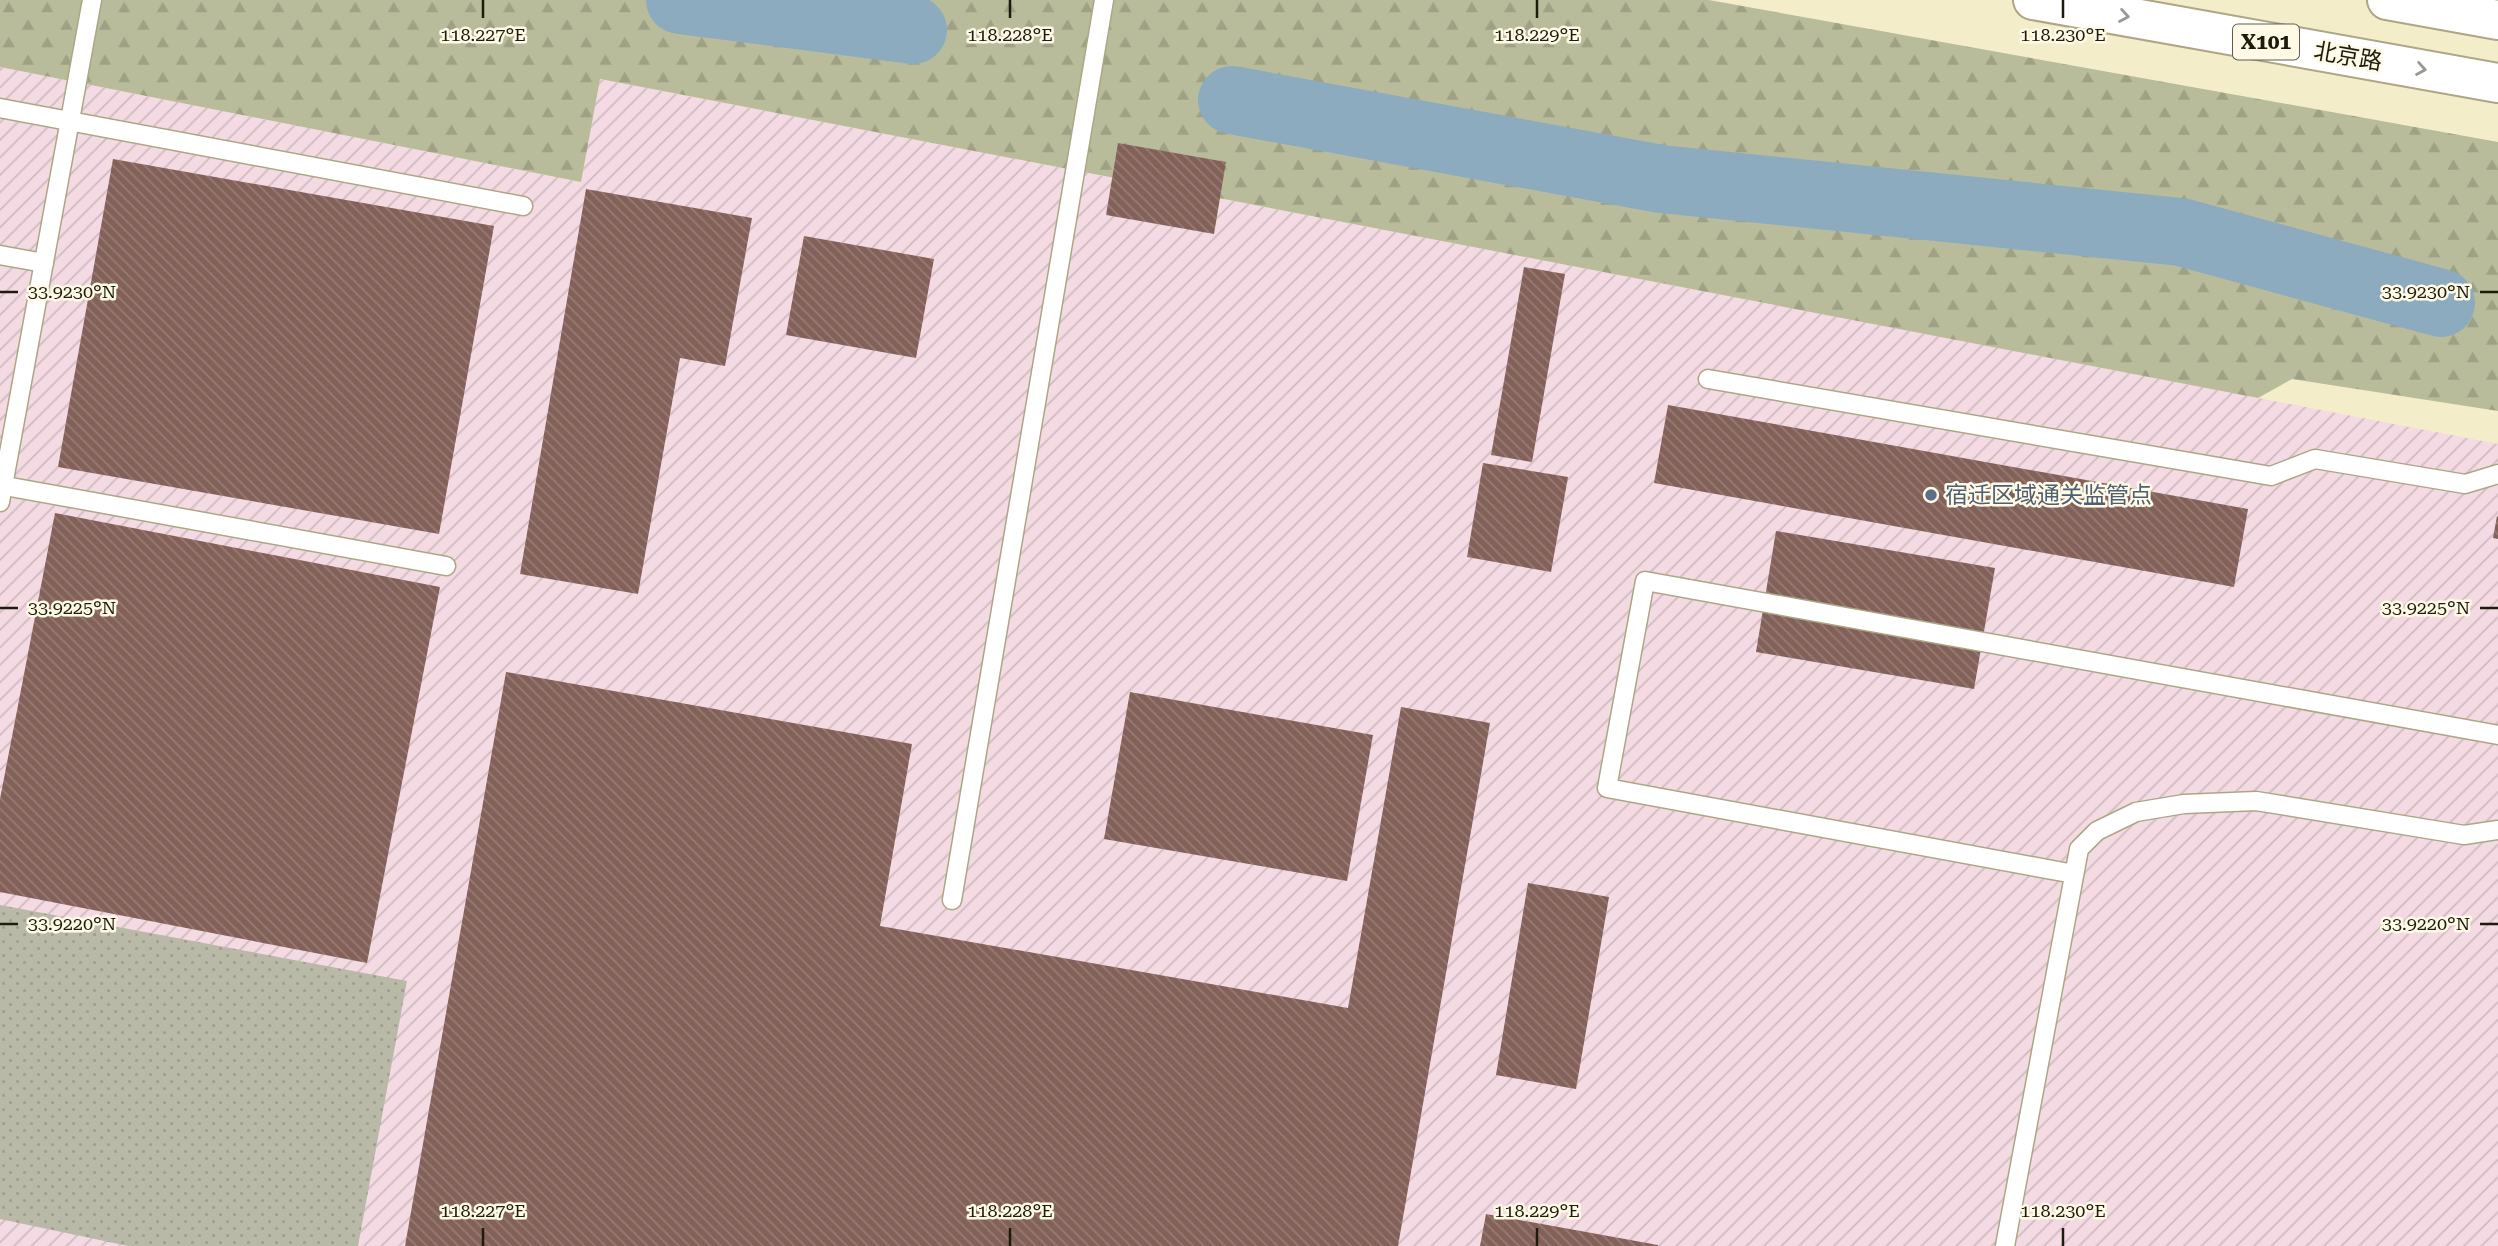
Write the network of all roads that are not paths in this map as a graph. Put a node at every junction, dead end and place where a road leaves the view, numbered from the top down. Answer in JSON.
{"nodes":[{"id":1,"x":92,"y":0,"type":"edge"},
{"id":2,"x":1104,"y":0,"type":"edge"},
{"id":3,"x":2033,"y":0,"type":"edge"},
{"id":4,"x":2387,"y":0,"type":"edge"},
{"id":5,"x":2498,"y":20,"type":"edge"},
{"id":6,"x":2498,"y":83,"type":"edge"},
{"id":7,"x":0,"y":108,"type":"edge"},
{"id":8,"x":70,"y":121,"type":"junction"},
{"id":9,"x":523,"y":206,"type":"dead end"},
{"id":10,"x":0,"y":255,"type":"edge"},
{"id":11,"x":44,"y":263,"type":"junction"},
{"id":12,"x":1708,"y":379,"type":"dead end"},
{"id":13,"x":2498,"y":474,"type":"edge"},
{"id":14,"x":1,"y":491,"type":"edge"},
{"id":15,"x":446,"y":566,"type":"dead end"},
{"id":16,"x":2498,"y":736,"type":"edge"},
{"id":17,"x":2498,"y":830,"type":"edge"},
{"id":18,"x":2074,"y":874,"type":"junction"},
{"id":19,"x":952,"y":900,"type":"dead end"},
{"id":20,"x":2005,"y":1246,"type":"edge"}],
"edges":[{"from":1,"to":8,"type":"lane"},
{"from":2,"to":19,"type":"lane"},
{"from":3,"to":6,"type":"main road","name":"北京路","number":"X101","one_way":true},
{"from":4,"to":5,"type":"main road"},
{"from":7,"to":8,"type":"lane"},
{"from":8,"to":9,"type":"lane"},
{"from":8,"to":11,"type":"lane"},
{"from":10,"to":11,"type":"lane"},
{"from":11,"to":14,"type":"lane"},
{"from":12,"to":13,"type":"lane"},
{"from":14,"to":15,"type":"lane"},
{"from":16,"to":18,"type":"lane"},
{"from":17,"to":18,"type":"lane"},
{"from":18,"to":20,"type":"lane"}]}
